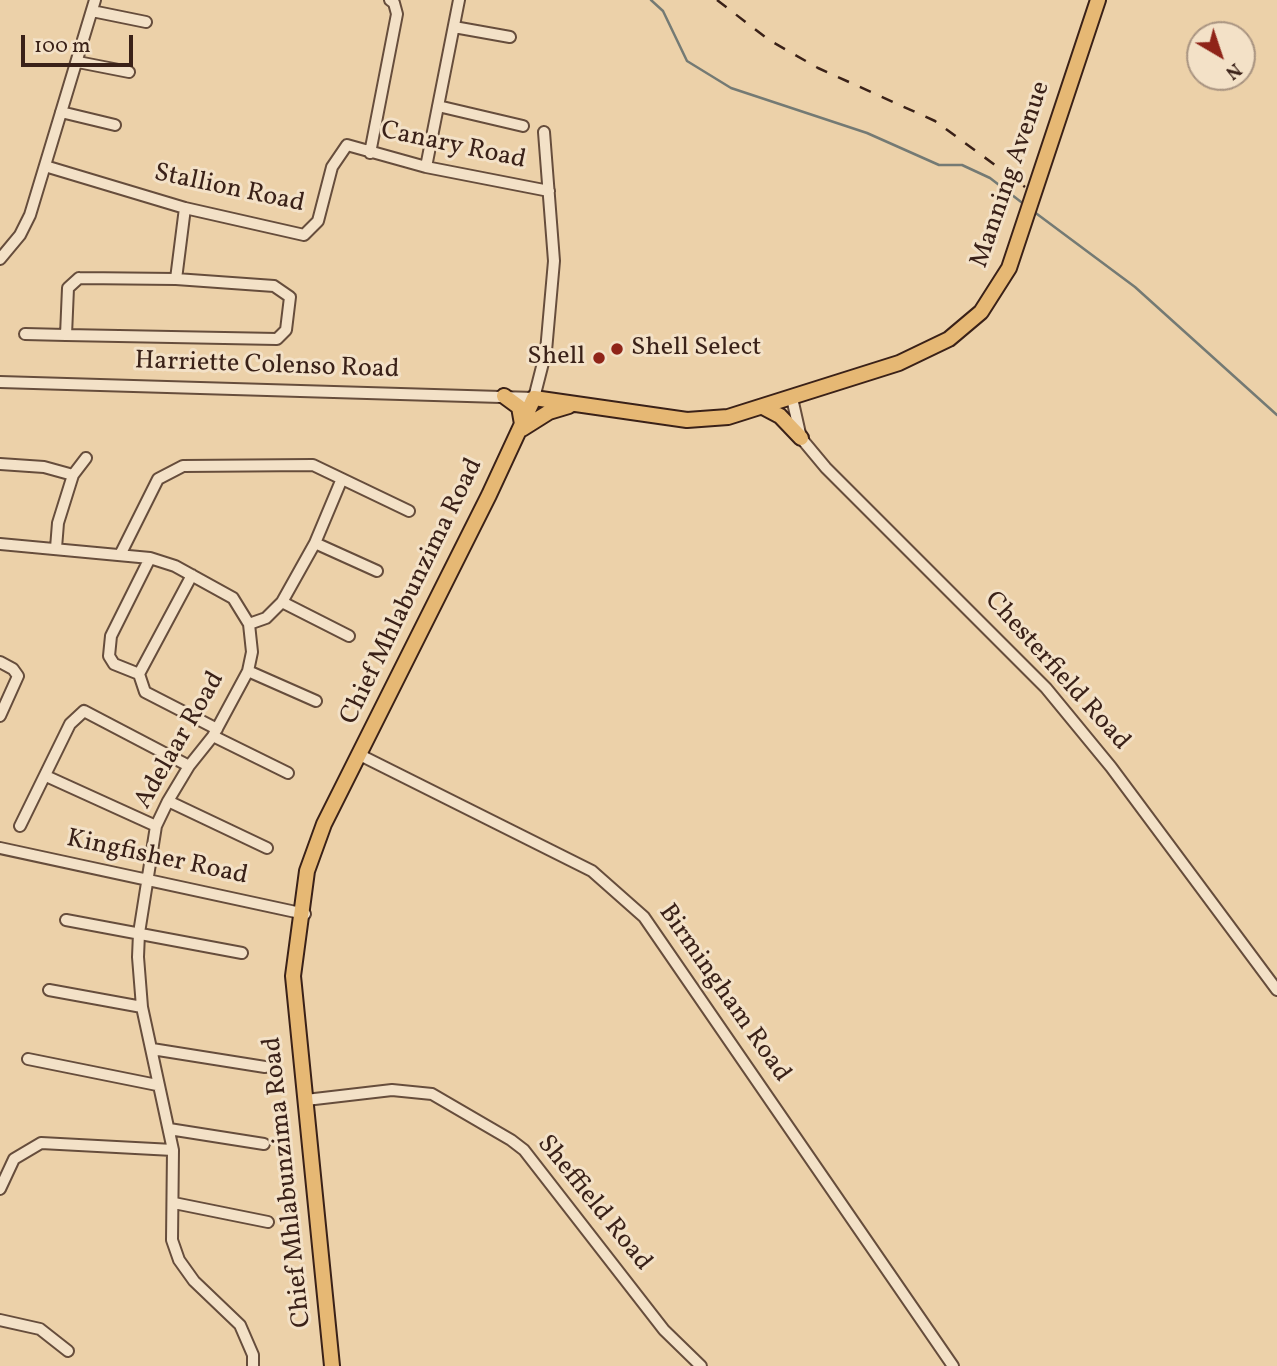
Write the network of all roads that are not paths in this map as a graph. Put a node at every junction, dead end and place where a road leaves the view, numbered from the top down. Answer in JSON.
{"nodes":[{"id":1,"x":390,"y":0,"type":"edge"},
{"id":2,"x":459,"y":0,"type":"edge"},
{"id":3,"x":1098,"y":0,"type":"edge"},
{"id":4,"x":94,"y":6,"type":"edge"},
{"id":5,"x":146,"y":22,"type":"dead end"},
{"id":6,"x":454,"y":27,"type":"junction"},
{"id":7,"x":510,"y":37,"type":"dead end"},
{"id":8,"x":78,"y":62,"type":"junction"},
{"id":9,"x":129,"y":72,"type":"dead end"},
{"id":10,"x":438,"y":106,"type":"junction"},
{"id":11,"x":61,"y":111,"type":"junction"},
{"id":12,"x":115,"y":125,"type":"dead end"},
{"id":13,"x":523,"y":126,"type":"dead end"},
{"id":14,"x":544,"y":132,"type":"dead end"},
{"id":15,"x":348,"y":145,"type":"joint"},
{"id":16,"x":370,"y":153,"type":"junction"},
{"id":17,"x":45,"y":166,"type":"junction"},
{"id":18,"x":426,"y":167,"type":"junction"},
{"id":19,"x":549,"y":191,"type":"junction"},
{"id":20,"x":185,"y":208,"type":"junction"},
{"id":21,"x":0,"y":259,"type":"edge"},
{"id":22,"x":176,"y":279,"type":"junction"},
{"id":23,"x":24,"y":334,"type":"dead end"},
{"id":24,"x":66,"y":335,"type":"junction"},
{"id":25,"x":0,"y":382,"type":"edge"},
{"id":26,"x":504,"y":396,"type":"junction"},
{"id":27,"x":534,"y":398,"type":"junction"},
{"id":28,"x":792,"y":398,"type":"junction"},
{"id":29,"x":580,"y":404,"type":"junction"},
{"id":30,"x":763,"y":407,"type":"junction"},
{"id":31,"x":521,"y":429,"type":"junction"},
{"id":32,"x":801,"y":438,"type":"junction"},
{"id":33,"x":86,"y":458,"type":"dead end"},
{"id":34,"x":0,"y":464,"type":"edge"},
{"id":35,"x":73,"y":475,"type":"junction"},
{"id":36,"x":341,"y":481,"type":"junction"},
{"id":37,"x":409,"y":511,"type":"dead end"},
{"id":38,"x":0,"y":544,"type":"edge"},
{"id":39,"x":315,"y":544,"type":"junction"},
{"id":40,"x":56,"y":548,"type":"junction"},
{"id":41,"x":121,"y":553,"type":"junction"},
{"id":42,"x":150,"y":558,"type":"junction"},
{"id":43,"x":377,"y":571,"type":"dead end"},
{"id":44,"x":192,"y":575,"type":"junction"},
{"id":45,"x":282,"y":603,"type":"junction"},
{"id":46,"x":249,"y":624,"type":"junction"},
{"id":47,"x":349,"y":636,"type":"dead end"},
{"id":48,"x":0,"y":662,"type":"edge"},
{"id":49,"x":248,"y":671,"type":"junction"},
{"id":50,"x":139,"y":674,"type":"junction"},
{"id":51,"x":316,"y":701,"type":"dead end"},
{"id":52,"x":0,"y":716,"type":"edge"},
{"id":53,"x":215,"y":733,"type":"junction"},
{"id":54,"x":360,"y":755,"type":"junction"},
{"id":55,"x":189,"y":766,"type":"junction"},
{"id":56,"x":288,"y":773,"type":"dead end"},
{"id":57,"x":46,"y":776,"type":"junction"},
{"id":58,"x":168,"y":801,"type":"junction"},
{"id":59,"x":20,"y":826,"type":"dead end"},
{"id":60,"x":156,"y":827,"type":"junction"},
{"id":61,"x":0,"y":848,"type":"edge"},
{"id":62,"x":267,"y":848,"type":"dead end"},
{"id":63,"x":148,"y":880,"type":"junction"},
{"id":64,"x":302,"y":913,"type":"junction"},
{"id":65,"x":66,"y":920,"type":"dead end"},
{"id":66,"x":139,"y":933,"type":"junction"},
{"id":67,"x":242,"y":953,"type":"dead end"},
{"id":68,"x":48,"y":990,"type":"dead end"},
{"id":69,"x":1277,"y":990,"type":"edge"},
{"id":70,"x":142,"y":1007,"type":"junction"},
{"id":71,"x":152,"y":1049,"type":"junction"},
{"id":72,"x":28,"y":1059,"type":"dead end"},
{"id":73,"x":265,"y":1067,"type":"dead end"},
{"id":74,"x":157,"y":1085,"type":"junction"},
{"id":75,"x":306,"y":1100,"type":"junction"},
{"id":76,"x":169,"y":1129,"type":"junction"},
{"id":77,"x":264,"y":1144,"type":"dead end"},
{"id":78,"x":173,"y":1150,"type":"junction"},
{"id":79,"x":4,"y":1167,"type":"edge"},
{"id":80,"x":0,"y":1189,"type":"edge"},
{"id":81,"x":174,"y":1203,"type":"junction"},
{"id":82,"x":268,"y":1222,"type":"dead end"},
{"id":83,"x":0,"y":1320,"type":"edge"},
{"id":84,"x":68,"y":1350,"type":"dead end"},
{"id":85,"x":253,"y":1366,"type":"edge"},
{"id":86,"x":332,"y":1366,"type":"edge"},
{"id":87,"x":701,"y":1366,"type":"edge"},
{"id":88,"x":950,"y":1366,"type":"edge"}],
"edges":[{"from":1,"to":16,"type":"street"},
{"from":2,"to":6,"type":"street"},
{"from":3,"to":28,"type":"main road","name":"Manning Avenue"},
{"from":4,"to":5,"type":"street"},
{"from":4,"to":8,"type":"street"},
{"from":6,"to":7,"type":"street"},
{"from":6,"to":10,"type":"street"},
{"from":8,"to":9,"type":"street"},
{"from":8,"to":11,"type":"street"},
{"from":10,"to":13,"type":"street"},
{"from":10,"to":18,"type":"street"},
{"from":11,"to":12,"type":"street"},
{"from":11,"to":17,"type":"street"},
{"from":14,"to":19,"type":"street"},
{"from":15,"to":16,"type":"street","name":"Canary Road"},
{"from":15,"to":20,"type":"street","name":"Stallion Road"},
{"from":16,"to":18,"type":"street","name":"Canary Road"},
{"from":17,"to":20,"type":"street","name":"Stallion Road"},
{"from":17,"to":21,"type":"street"},
{"from":18,"to":19,"type":"street","name":"Canary Road"},
{"from":19,"to":27,"type":"street"},
{"from":20,"to":22,"type":"street"},
{"from":22,"to":24,"type":"street"},
{"from":22,"to":24,"type":"street"},
{"from":23,"to":24,"type":"street"},
{"from":25,"to":26,"type":"street","name":"Harriette Colenso Road"},
{"from":26,"to":27,"type":"street","name":"Harriette Colenso Road"},
{"from":26,"to":31,"type":"main road"},
{"from":27,"to":29,"type":"main road","name":"Manning Avenue"},
{"from":27,"to":31,"type":"main road","name":"Chief Mhlabunzima Road"},
{"from":28,"to":30,"type":"main road","name":"Manning Avenue"},
{"from":28,"to":32,"type":"street","name":"Chesterfield Road"},
{"from":29,"to":30,"type":"main road","name":"Manning Avenue"},
{"from":29,"to":31,"type":"main road"},
{"from":30,"to":32,"type":"main road"},
{"from":31,"to":54,"type":"main road","name":"Chief Mhlabunzima Road"},
{"from":32,"to":69,"type":"street","name":"Chesterfield Road"},
{"from":33,"to":35,"type":"street"},
{"from":34,"to":35,"type":"street"},
{"from":35,"to":40,"type":"street"},
{"from":36,"to":37,"type":"street"},
{"from":36,"to":39,"type":"street"},
{"from":36,"to":41,"type":"street"},
{"from":38,"to":40,"type":"street"},
{"from":39,"to":43,"type":"street"},
{"from":39,"to":45,"type":"street"},
{"from":40,"to":41,"type":"street"},
{"from":41,"to":42,"type":"street"},
{"from":42,"to":44,"type":"street"},
{"from":42,"to":50,"type":"street"},
{"from":44,"to":46,"type":"street"},
{"from":44,"to":50,"type":"street"},
{"from":45,"to":46,"type":"street"},
{"from":45,"to":47,"type":"street"},
{"from":46,"to":49,"type":"street","name":"Adelaar Road"},
{"from":48,"to":52,"type":"street"},
{"from":49,"to":51,"type":"street"},
{"from":49,"to":53,"type":"street","name":"Adelaar Road"},
{"from":50,"to":53,"type":"street"},
{"from":53,"to":55,"type":"street","name":"Adelaar Road"},
{"from":53,"to":56,"type":"street"},
{"from":54,"to":64,"type":"main road","name":"Chief Mhlabunzima Road"},
{"from":54,"to":88,"type":"street","name":"Birmingham Road"},
{"from":55,"to":57,"type":"street"},
{"from":55,"to":58,"type":"street","name":"Adelaar Road"},
{"from":57,"to":59,"type":"street"},
{"from":57,"to":60,"type":"street"},
{"from":58,"to":60,"type":"street","name":"Adelaar Road"},
{"from":58,"to":62,"type":"street"},
{"from":60,"to":63,"type":"street","name":"Adelaar Road"},
{"from":61,"to":63,"type":"street","name":"Kingfisher Road"},
{"from":63,"to":64,"type":"street","name":"Kingfisher Road"},
{"from":63,"to":66,"type":"street","name":"Adelaar Road"},
{"from":64,"to":75,"type":"main road","name":"Chief Mhlabunzima Road"},
{"from":65,"to":66,"type":"street"},
{"from":66,"to":67,"type":"street"},
{"from":66,"to":70,"type":"street","name":"Adelaar Road"},
{"from":68,"to":70,"type":"street"},
{"from":70,"to":71,"type":"street","name":"Adelaar Road"},
{"from":71,"to":73,"type":"street"},
{"from":71,"to":74,"type":"street","name":"Adelaar Road"},
{"from":72,"to":74,"type":"street"},
{"from":74,"to":76,"type":"street","name":"Adelaar Road"},
{"from":75,"to":86,"type":"main road","name":"Chief Mhlabunzima Road"},
{"from":75,"to":87,"type":"street","name":"Sheffield Road"},
{"from":76,"to":77,"type":"street"},
{"from":76,"to":78,"type":"street","name":"Adelaar Road"},
{"from":78,"to":79,"type":"street"},
{"from":78,"to":81,"type":"street","name":"Adelaar Road"},
{"from":79,"to":80,"type":"street"},
{"from":81,"to":82,"type":"street"},
{"from":81,"to":85,"type":"street","name":"Adelaar Road"},
{"from":83,"to":84,"type":"street"}]}
